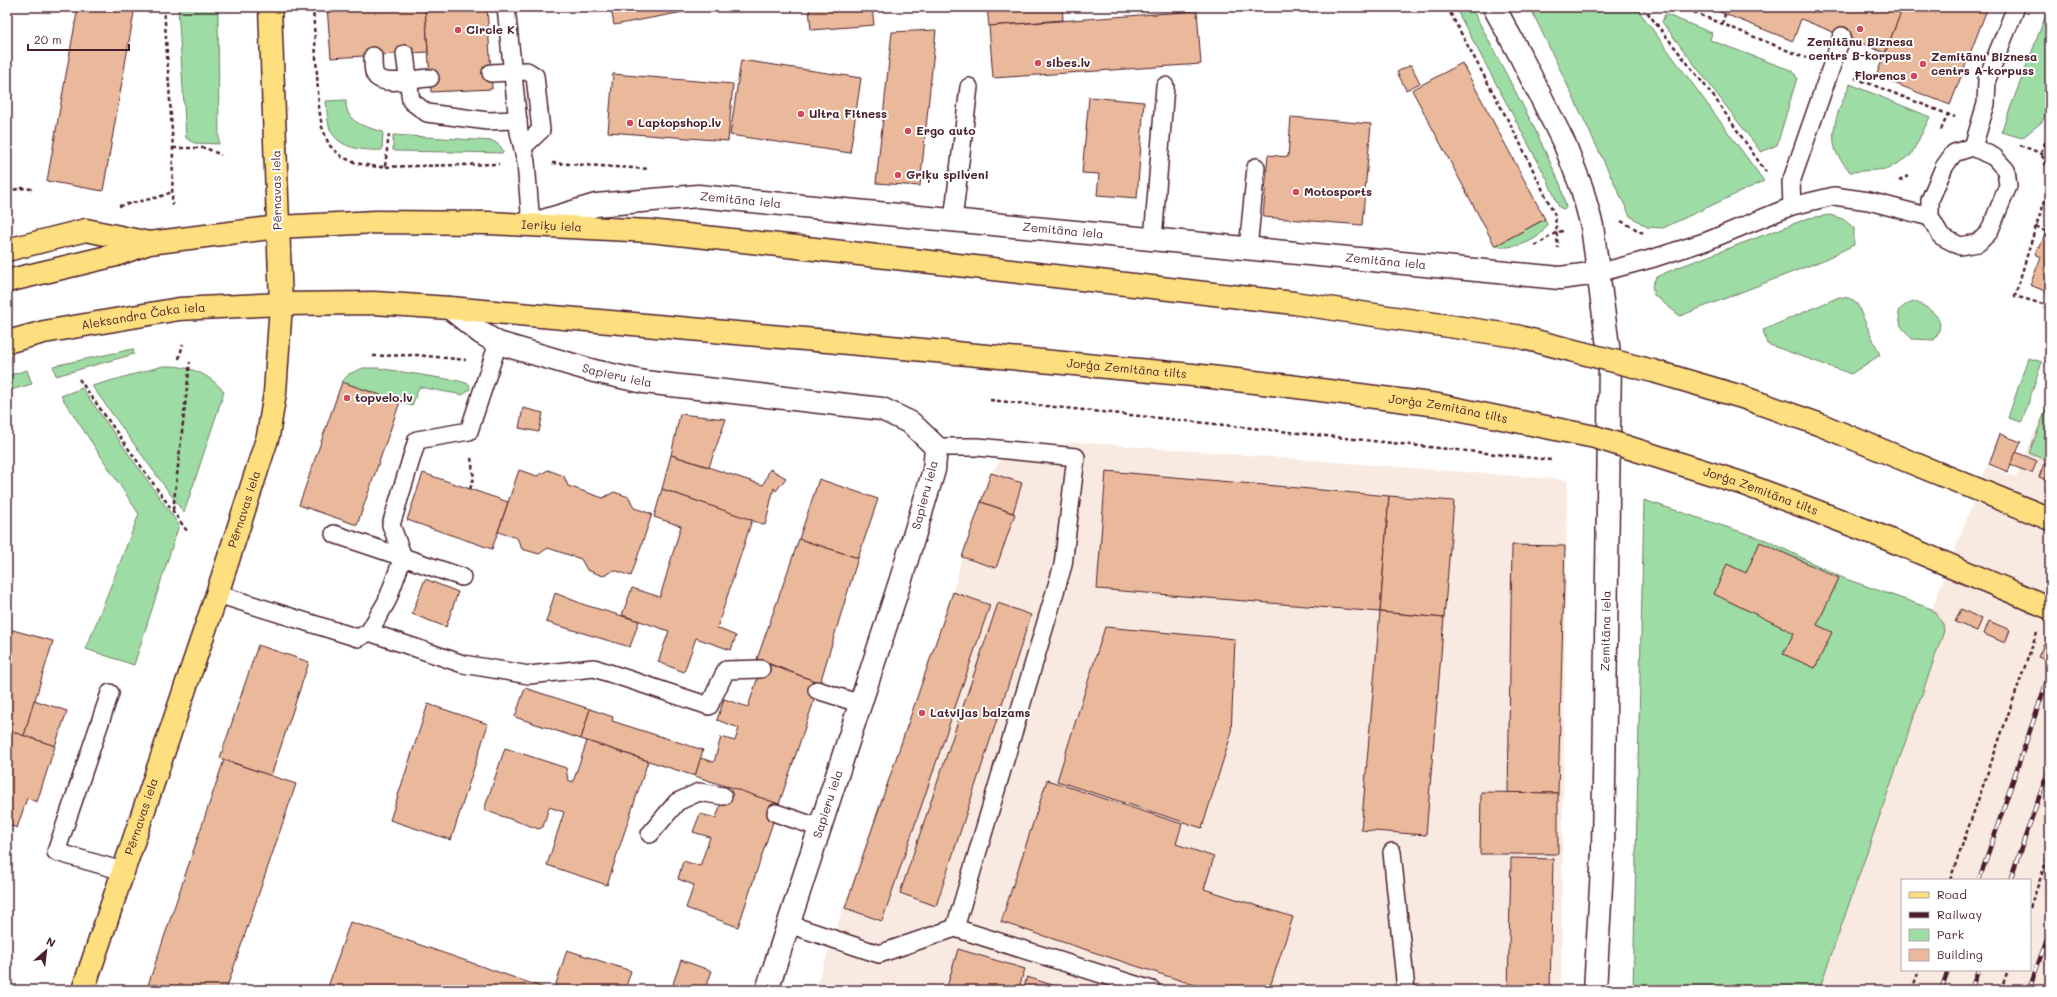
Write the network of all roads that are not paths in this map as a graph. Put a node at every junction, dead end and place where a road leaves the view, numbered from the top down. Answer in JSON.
{"nodes":[{"id":1,"x":270,"y":7,"type":"edge"},
{"id":2,"x":506,"y":7,"type":"edge"},
{"id":3,"x":1494,"y":7,"type":"edge"},
{"id":4,"x":2016,"y":7,"type":"edge"},
{"id":5,"x":1842,"y":36,"type":"dead end"},
{"id":6,"x":405,"y":54,"type":"dead end"},
{"id":7,"x":373,"y":56,"type":"dead end"},
{"id":8,"x":513,"y":72,"type":"junction"},
{"id":9,"x":491,"y":74,"type":"dead end"},
{"id":10,"x":430,"y":78,"type":"dead end"},
{"id":11,"x":407,"y":80,"type":"junction"},
{"id":12,"x":1165,"y":86,"type":"dead end"},
{"id":13,"x":969,"y":87,"type":"dead end"},
{"id":14,"x":518,"y":120,"type":"junction"},
{"id":15,"x":523,"y":147,"type":"junction"},
{"id":16,"x":1972,"y":148,"type":"junction"},
{"id":17,"x":1256,"y":167,"type":"dead end"},
{"id":18,"x":1792,"y":206,"type":"junction"},
{"id":19,"x":1930,"y":217,"type":"junction"},
{"id":20,"x":953,"y":220,"type":"junction"},
{"id":21,"x":531,"y":225,"type":"junction"},
{"id":22,"x":278,"y":227,"type":"junction"},
{"id":23,"x":1152,"y":240,"type":"junction"},
{"id":24,"x":149,"y":242,"type":"junction"},
{"id":25,"x":1248,"y":249,"type":"junction"},
{"id":26,"x":7,"y":250,"type":"edge"},
{"id":27,"x":1598,"y":273,"type":"junction"},
{"id":28,"x":7,"y":281,"type":"edge"},
{"id":29,"x":281,"y":304,"type":"junction"},
{"id":30,"x":450,"y":308,"type":"junction"},
{"id":31,"x":7,"y":342,"type":"edge"},
{"id":32,"x":498,"y":343,"type":"junction"},
{"id":33,"x":936,"y":447,"type":"junction"},
{"id":34,"x":2050,"y":519,"type":"edge"},
{"id":35,"x":334,"y":534,"type":"dead end"},
{"id":36,"x":403,"y":557,"type":"junction"},
{"id":37,"x":462,"y":577,"type":"dead end"},
{"id":38,"x":217,"y":594,"type":"junction"},
{"id":39,"x":2050,"y":608,"type":"edge"},
{"id":40,"x":369,"y":632,"type":"junction"},
{"id":41,"x":761,"y":669,"type":"dead end"},
{"id":42,"x":817,"y":690,"type":"dead end"},
{"id":43,"x":110,"y":693,"type":"dead end"},
{"id":44,"x":861,"y":704,"type":"junction"},
{"id":45,"x":723,"y":796,"type":"dead end"},
{"id":46,"x":776,"y":813,"type":"dead end"},
{"id":47,"x":820,"y":828,"type":"junction"},
{"id":48,"x":650,"y":834,"type":"dead end"},
{"id":49,"x":1392,"y":852,"type":"dead end"},
{"id":50,"x":124,"y":871,"type":"junction"},
{"id":51,"x":788,"y":924,"type":"junction"},
{"id":52,"x":955,"y":928,"type":"junction"},
{"id":53,"x":83,"y":990,"type":"edge"},
{"id":54,"x":767,"y":990,"type":"edge"},
{"id":55,"x":1152,"y":990,"type":"edge"},
{"id":56,"x":1406,"y":990,"type":"edge"},
{"id":57,"x":1595,"y":990,"type":"edge"}],
"edges":[{"from":1,"to":22,"type":"main road","name":"Pērnavas iela"},
{"from":2,"to":8,"type":"lane"},
{"from":3,"to":27,"type":"street","name":"Zemitāna iela"},
{"from":4,"to":16,"type":"lane"},
{"from":5,"to":18,"type":"lane"},
{"from":6,"to":11,"type":"lane"},
{"from":7,"to":11,"type":"lane"},
{"from":8,"to":9,"type":"lane"},
{"from":8,"to":14,"type":"lane"},
{"from":8,"to":15,"type":"lane"},
{"from":10,"to":11,"type":"lane"},
{"from":11,"to":14,"type":"lane"},
{"from":12,"to":23,"type":"lane"},
{"from":13,"to":20,"type":"lane"},
{"from":14,"to":15,"type":"lane"},
{"from":15,"to":21,"type":"lane"},
{"from":16,"to":19,"type":"lane"},
{"from":16,"to":19,"type":"lane"},
{"from":17,"to":25,"type":"lane"},
{"from":18,"to":19,"type":"lane"},
{"from":18,"to":27,"type":"lane"},
{"from":20,"to":21,"type":"street","name":"Zemitāna iela"},
{"from":20,"to":23,"type":"street","name":"Zemitāna iela"},
{"from":21,"to":22,"type":"main road","name":"Ieriķu iela"},
{"from":21,"to":34,"type":"main road","name":"Ieriķu iela","bridge":true},
{"from":22,"to":24,"type":"main road"},
{"from":22,"to":29,"type":"main road","name":"Pērnavas iela"},
{"from":23,"to":25,"type":"street","name":"Zemitāna iela"},
{"from":24,"to":26,"type":"main road"},
{"from":24,"to":28,"type":"main road"},
{"from":25,"to":27,"type":"street","name":"Zemitāna iela"},
{"from":27,"to":57,"type":"street","name":"Zemitāna iela"},
{"from":29,"to":30,"type":"main road"},
{"from":29,"to":31,"type":"main road","name":"Aleksandra Čaka iela"},
{"from":29,"to":38,"type":"main road","name":"Pērnavas iela"},
{"from":30,"to":32,"type":"street","name":"Sapieru iela"},
{"from":30,"to":39,"type":"main road","name":"Jorģa Zemitāna tilts","bridge":true},
{"from":32,"to":33,"type":"street","name":"Sapieru iela"},
{"from":32,"to":36,"type":"lane"},
{"from":33,"to":44,"type":"street","name":"Sapieru iela"},
{"from":33,"to":52,"type":"lane"},
{"from":35,"to":36,"type":"lane"},
{"from":36,"to":37,"type":"lane"},
{"from":36,"to":40,"type":"lane"},
{"from":38,"to":40,"type":"lane"},
{"from":38,"to":50,"type":"main road","name":"Pērnavas iela"},
{"from":40,"to":41,"type":"lane"},
{"from":42,"to":44,"type":"lane"},
{"from":43,"to":50,"type":"lane"},
{"from":44,"to":47,"type":"street","name":"Sapieru iela"},
{"from":45,"to":48,"type":"lane"},
{"from":46,"to":47,"type":"lane"},
{"from":47,"to":51,"type":"street","name":"Sapieru iela"},
{"from":49,"to":56,"type":"lane"},
{"from":50,"to":53,"type":"main road","name":"Pērnavas iela"},
{"from":51,"to":52,"type":"lane"},
{"from":51,"to":54,"type":"street","name":"Sapieru iela"},
{"from":52,"to":55,"type":"lane"}]}
